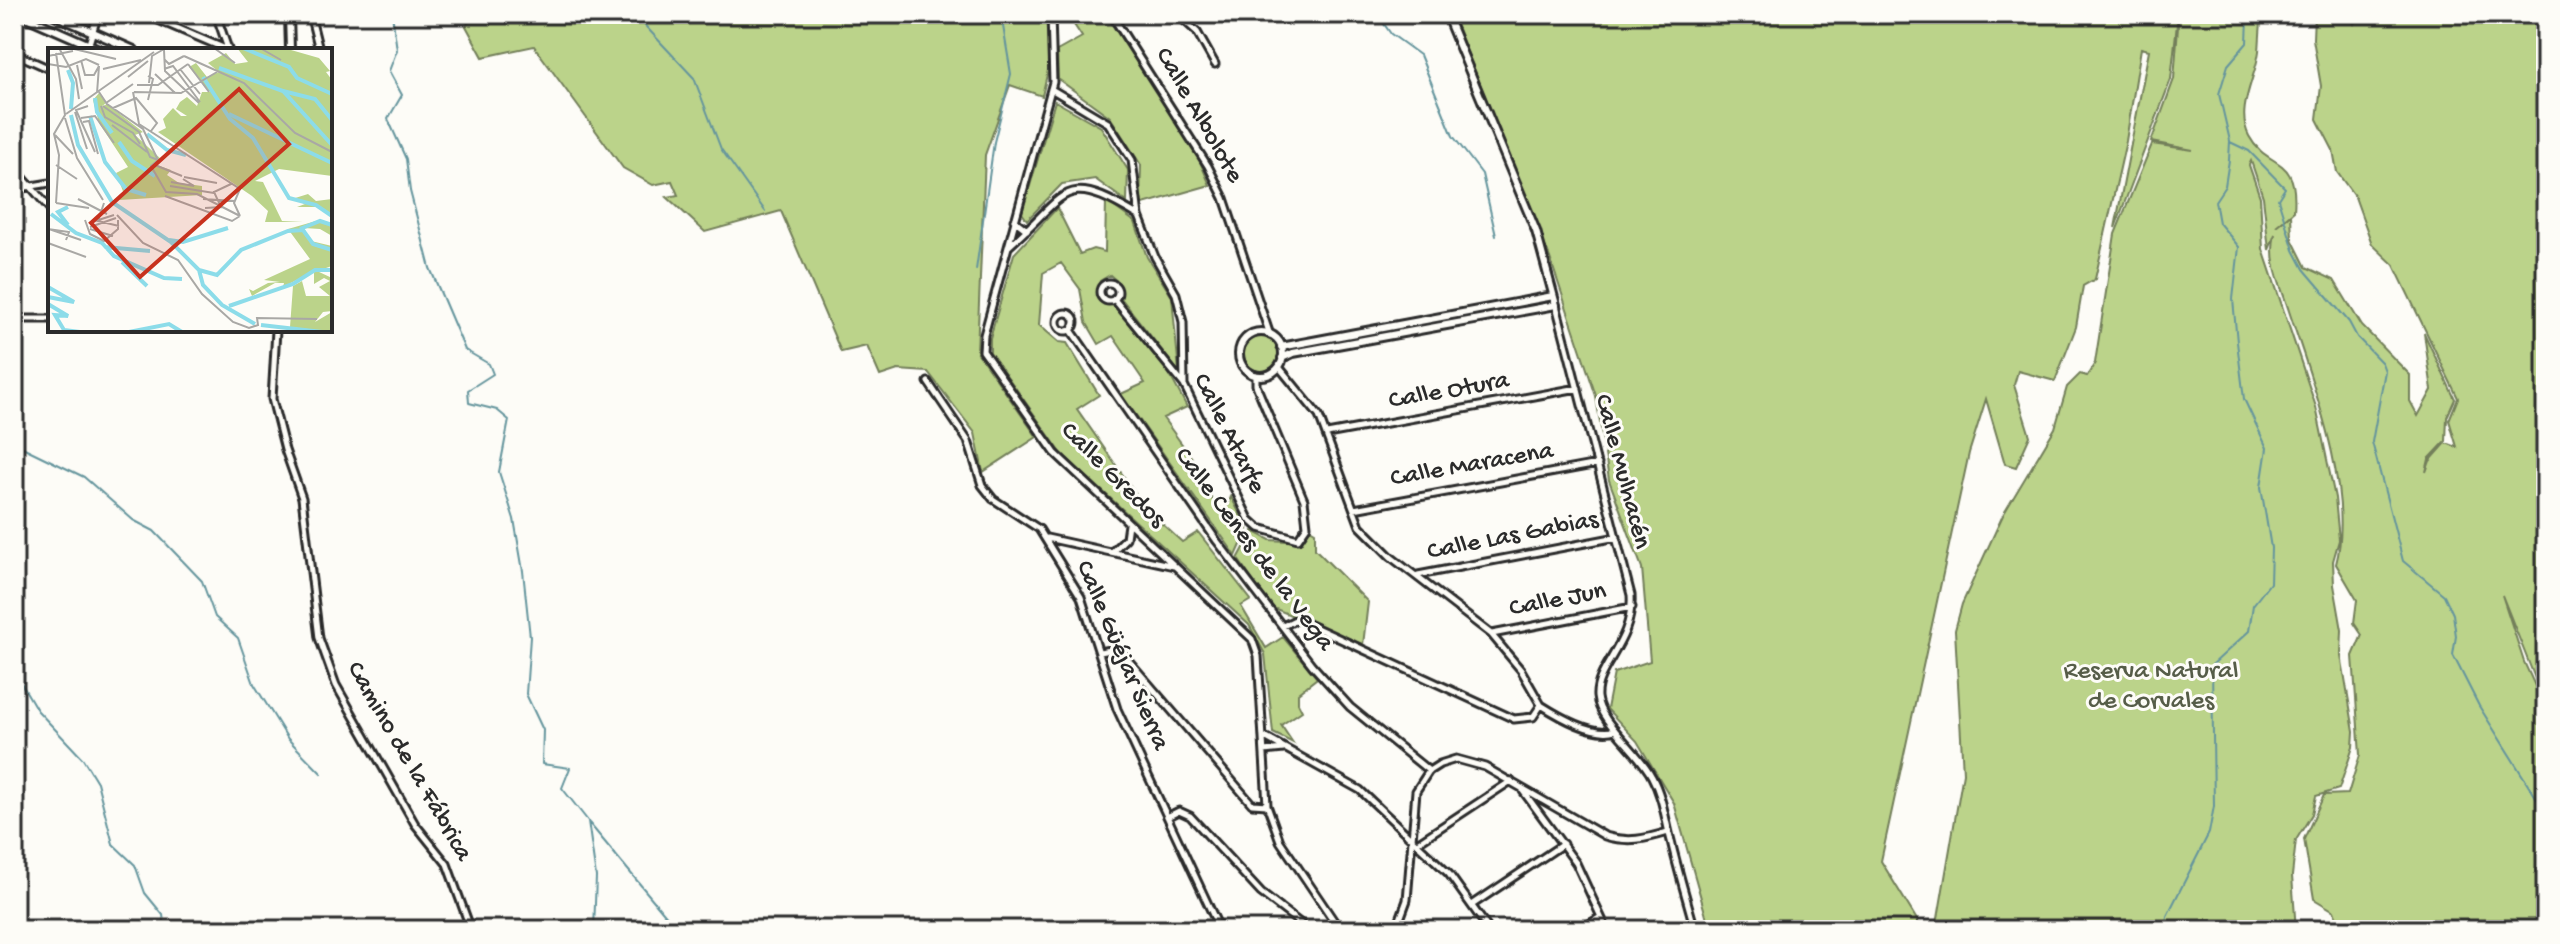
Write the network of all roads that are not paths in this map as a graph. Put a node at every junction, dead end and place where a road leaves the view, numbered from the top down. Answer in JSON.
{"nodes":[{"id":1,"x":19,"y":14,"type":"edge"},
{"id":2,"x":52,"y":14,"type":"edge"},
{"id":3,"x":98,"y":14,"type":"edge"},
{"id":4,"x":144,"y":14,"type":"edge"},
{"id":5,"x":216,"y":14,"type":"edge"},
{"id":6,"x":289,"y":14,"type":"edge"},
{"id":7,"x":310,"y":14,"type":"edge"},
{"id":8,"x":1051,"y":14,"type":"edge"},
{"id":9,"x":1111,"y":14,"type":"edge"},
{"id":10,"x":1177,"y":14,"type":"edge"},
{"id":11,"x":1446,"y":14,"type":"edge"},
{"id":12,"x":91,"y":31,"type":"junction"},
{"id":13,"x":87,"y":47,"type":"edge"},
{"id":14,"x":129,"y":48,"type":"edge"},
{"id":15,"x":223,"y":48,"type":"edge"},
{"id":16,"x":227,"y":48,"type":"edge"},
{"id":17,"x":290,"y":48,"type":"edge"},
{"id":18,"x":318,"y":48,"type":"edge"},
{"id":19,"x":14,"y":53,"type":"edge"},
{"id":20,"x":1215,"y":64,"type":"dead end"},
{"id":21,"x":48,"y":68,"type":"edge"},
{"id":22,"x":1051,"y":89,"type":"junction"},
{"id":23,"x":14,"y":167,"type":"edge"},
{"id":24,"x":48,"y":183,"type":"edge"},
{"id":25,"x":30,"y":186,"type":"junction"},
{"id":26,"x":14,"y":189,"type":"edge"},
{"id":27,"x":48,"y":207,"type":"edge"},
{"id":28,"x":1139,"y":216,"type":"junction"},
{"id":29,"x":1014,"y":220,"type":"junction"},
{"id":30,"x":1027,"y":230,"type":"junction"},
{"id":31,"x":1009,"y":247,"type":"junction"},
{"id":32,"x":1553,"y":296,"type":"junction"},
{"id":33,"x":1114,"y":299,"type":"dead end"},
{"id":34,"x":1556,"y":305,"type":"junction"},
{"id":35,"x":1480,"y":310,"type":"junction"},
{"id":36,"x":1482,"y":318,"type":"junction"},
{"id":37,"x":14,"y":319,"type":"edge"},
{"id":38,"x":48,"y":319,"type":"edge"},
{"id":39,"x":1420,"y":321,"type":"junction"},
{"id":40,"x":1071,"y":330,"type":"dead end"},
{"id":41,"x":1422,"y":330,"type":"junction"},
{"id":42,"x":276,"y":332,"type":"edge"},
{"id":43,"x":1363,"y":332,"type":"junction"},
{"id":44,"x":1270,"y":335,"type":"junction"},
{"id":45,"x":1364,"y":340,"type":"junction"},
{"id":46,"x":1281,"y":347,"type":"junction"},
{"id":47,"x":1282,"y":358,"type":"junction"},
{"id":48,"x":1279,"y":367,"type":"junction"},
{"id":49,"x":1256,"y":375,"type":"junction"},
{"id":50,"x":928,"y":382,"type":"dead end"},
{"id":51,"x":1184,"y":385,"type":"junction"},
{"id":52,"x":1578,"y":388,"type":"junction"},
{"id":53,"x":1327,"y":434,"type":"junction"},
{"id":54,"x":1598,"y":464,"type":"junction"},
{"id":55,"x":1354,"y":509,"type":"junction"},
{"id":56,"x":1127,"y":522,"type":"junction"},
{"id":57,"x":1617,"y":537,"type":"junction"},
{"id":58,"x":1047,"y":538,"type":"junction"},
{"id":59,"x":1111,"y":552,"type":"junction"},
{"id":60,"x":1175,"y":566,"type":"junction"},
{"id":61,"x":1417,"y":575,"type":"junction"},
{"id":62,"x":1632,"y":607,"type":"junction"},
{"id":63,"x":1283,"y":626,"type":"junction"},
{"id":64,"x":1491,"y":634,"type":"junction"},
{"id":65,"x":1100,"y":652,"type":"junction"},
{"id":66,"x":1541,"y":705,"type":"junction"},
{"id":67,"x":1615,"y":730,"type":"junction"},
{"id":68,"x":1263,"y":736,"type":"junction"},
{"id":69,"x":1285,"y":748,"type":"junction"},
{"id":70,"x":1264,"y":751,"type":"junction"},
{"id":71,"x":1429,"y":771,"type":"junction"},
{"id":72,"x":1511,"y":781,"type":"junction"},
{"id":73,"x":1520,"y":787,"type":"junction"},
{"id":74,"x":1267,"y":805,"type":"junction"},
{"id":75,"x":1169,"y":816,"type":"junction"},
{"id":76,"x":1668,"y":832,"type":"junction"},
{"id":77,"x":1412,"y":837,"type":"junction"},
{"id":78,"x":1417,"y":843,"type":"junction"},
{"id":79,"x":1563,"y":844,"type":"junction"},
{"id":80,"x":1472,"y":905,"type":"junction"},
{"id":81,"x":1601,"y":917,"type":"junction"},
{"id":82,"x":471,"y":930,"type":"edge"},
{"id":83,"x":1220,"y":930,"type":"edge"},
{"id":84,"x":1309,"y":930,"type":"edge"},
{"id":85,"x":1340,"y":930,"type":"edge"},
{"id":86,"x":1396,"y":930,"type":"edge"},
{"id":87,"x":1489,"y":930,"type":"edge"},
{"id":88,"x":1579,"y":930,"type":"edge"},
{"id":89,"x":1607,"y":930,"type":"edge"},
{"id":90,"x":1695,"y":930,"type":"edge"}],
"edges":[{"from":1,"to":13,"type":"street"},
{"from":2,"to":12,"type":"street"},
{"from":3,"to":12,"type":"street"},
{"from":4,"to":15,"type":"street"},
{"from":5,"to":16,"type":"street"},
{"from":6,"to":17,"type":"street"},
{"from":7,"to":18,"type":"street"},
{"from":8,"to":22,"type":"street","name":"Calle Gredos"},
{"from":9,"to":44,"type":"street","name":"Calle Albolote"},
{"from":10,"to":20,"type":"street"},
{"from":11,"to":32,"type":"street","name":"Calle Mulhacén"},
{"from":12,"to":13,"type":"street"},
{"from":12,"to":14,"type":"street"},
{"from":19,"to":21,"type":"street"},
{"from":22,"to":28,"type":"street"},
{"from":22,"to":29,"type":"street","name":"Calle Gredos"},
{"from":23,"to":25,"type":"street"},
{"from":24,"to":25,"type":"street"},
{"from":25,"to":26,"type":"street"},
{"from":25,"to":27,"type":"street"},
{"from":28,"to":30,"type":"street"},
{"from":28,"to":51,"type":"street"},
{"from":29,"to":30,"type":"street"},
{"from":29,"to":31,"type":"street","name":"Calle Gredos"},
{"from":30,"to":31,"type":"street"},
{"from":31,"to":56,"type":"street","name":"Calle Gredos"},
{"from":32,"to":34,"type":"street","name":"Calle Mulhacén"},
{"from":32,"to":35,"type":"street"},
{"from":33,"to":51,"type":"street","name":"Calle Atarfe"},
{"from":34,"to":36,"type":"street"},
{"from":34,"to":52,"type":"street","name":"Calle Mulhacén"},
{"from":35,"to":36,"type":"street"},
{"from":35,"to":39,"type":"street"},
{"from":36,"to":41,"type":"street"},
{"from":37,"to":38,"type":"street"},
{"from":39,"to":41,"type":"street"},
{"from":39,"to":43,"type":"street"},
{"from":40,"to":63,"type":"street","name":"Calle Cenes de la Vega"},
{"from":41,"to":45,"type":"street"},
{"from":42,"to":82,"type":"street","name":"Camino de la Fábrica"},
{"from":43,"to":45,"type":"street"},
{"from":43,"to":46,"type":"street"},
{"from":44,"to":46,"type":"street"},
{"from":44,"to":49,"type":"street"},
{"from":45,"to":47,"type":"street"},
{"from":46,"to":47,"type":"street"},
{"from":47,"to":48,"type":"street"},
{"from":48,"to":49,"type":"street"},
{"from":48,"to":53,"type":"street"},
{"from":49,"to":51,"type":"street","name":"Calle Atarfe"},
{"from":50,"to":58,"type":"street","name":"Calle Güéjar Sierra"},
{"from":52,"to":53,"type":"street","name":"Calle Otura"},
{"from":52,"to":54,"type":"street","name":"Calle Mulhacén"},
{"from":53,"to":55,"type":"street"},
{"from":54,"to":55,"type":"street","name":"Calle Maracena"},
{"from":54,"to":57,"type":"street","name":"Calle Mulhacén"},
{"from":55,"to":61,"type":"street"},
{"from":56,"to":59,"type":"street"},
{"from":56,"to":60,"type":"street","name":"Calle Gredos"},
{"from":57,"to":61,"type":"street","name":"Calle Las Gabias"},
{"from":57,"to":62,"type":"street","name":"Calle Mulhacén"},
{"from":58,"to":59,"type":"street"},
{"from":58,"to":65,"type":"street","name":"Calle Güéjar Sierra"},
{"from":59,"to":60,"type":"street"},
{"from":60,"to":68,"type":"street","name":"Calle Gredos"},
{"from":61,"to":64,"type":"street"},
{"from":62,"to":64,"type":"street","name":"Calle Jun"},
{"from":62,"to":67,"type":"street","name":"Calle Mulhacén"},
{"from":63,"to":66,"type":"street"},
{"from":63,"to":71,"type":"street","name":"Calle Cenes de la Vega"},
{"from":64,"to":66,"type":"street"},
{"from":65,"to":74,"type":"street"},
{"from":65,"to":75,"type":"street","name":"Calle Güéjar Sierra"},
{"from":66,"to":67,"type":"street"},
{"from":67,"to":76,"type":"street","name":"Calle Mulhacén"},
{"from":68,"to":69,"type":"street"},
{"from":68,"to":70,"type":"street","name":"Calle Gredos"},
{"from":69,"to":70,"type":"street"},
{"from":69,"to":77,"type":"street"},
{"from":70,"to":74,"type":"street","name":"Calle Gredos"},
{"from":71,"to":72,"type":"street"},
{"from":71,"to":77,"type":"street"},
{"from":72,"to":73,"type":"street"},
{"from":72,"to":78,"type":"street"},
{"from":73,"to":76,"type":"street"},
{"from":73,"to":79,"type":"street"},
{"from":74,"to":85,"type":"street","name":"Calle Gredos"},
{"from":75,"to":83,"type":"street","name":"Calle Güéjar Sierra"},
{"from":75,"to":84,"type":"street"},
{"from":76,"to":90,"type":"street","name":"Calle Mulhacén"},
{"from":77,"to":78,"type":"street"},
{"from":77,"to":86,"type":"street"},
{"from":78,"to":80,"type":"street"},
{"from":79,"to":80,"type":"street"},
{"from":79,"to":81,"type":"street"},
{"from":80,"to":87,"type":"street"},
{"from":81,"to":88,"type":"street"},
{"from":81,"to":89,"type":"street"}]}
